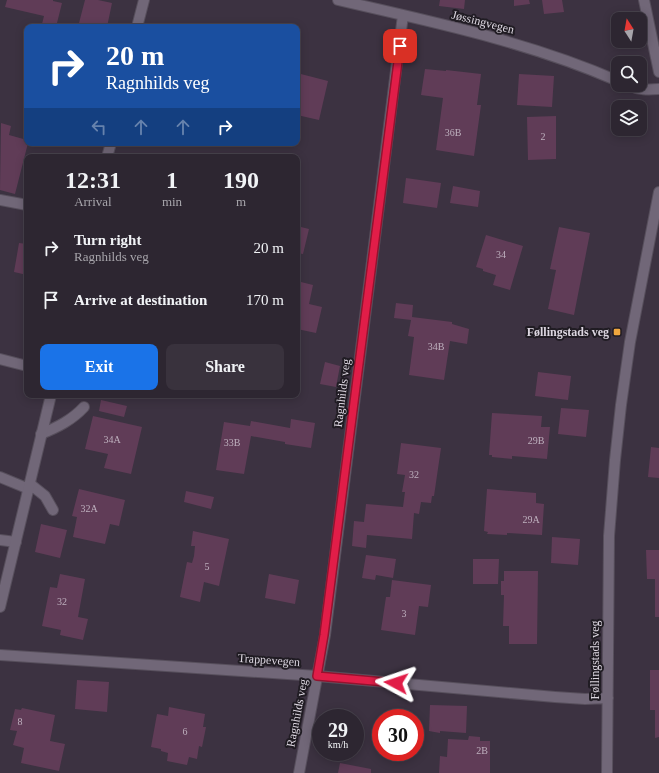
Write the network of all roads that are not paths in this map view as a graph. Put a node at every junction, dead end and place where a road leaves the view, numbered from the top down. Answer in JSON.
{"nodes":[{"id":1,"x":144,"y":0,"type":"edge"},
{"id":2,"x":338,"y":0,"type":"edge"},
{"id":3,"x":644,"y":0,"type":"edge"},
{"id":4,"x":404,"y":15,"type":"junction"},
{"id":5,"x":138,"y":24,"type":"edge"},
{"id":6,"x":659,"y":72,"type":"edge"},
{"id":7,"x":611,"y":78,"type":"edge"},
{"id":8,"x":659,"y":89,"type":"edge"},
{"id":9,"x":647,"y":90,"type":"edge"},
{"id":10,"x":659,"y":192,"type":"edge"},
{"id":11,"x":0,"y":200,"type":"edge"},
{"id":12,"x":24,"y":204,"type":"edge"},
{"id":13,"x":0,"y":359,"type":"edge"},
{"id":14,"x":24,"y":365,"type":"edge"},
{"id":15,"x":50,"y":398,"type":"edge"},
{"id":16,"x":84,"y":407,"type":"dead end"},
{"id":17,"x":41,"y":434,"type":"junction"},
{"id":18,"x":0,"y":477,"type":"edge"},
{"id":19,"x":29,"y":486,"type":"junction"},
{"id":20,"x":53,"y":510,"type":"dead end"},
{"id":21,"x":0,"y":540,"type":"edge"},
{"id":22,"x":16,"y":542,"type":"junction"},
{"id":23,"x":0,"y":607,"type":"edge"},
{"id":24,"x":0,"y":655,"type":"edge"},
{"id":25,"x":317,"y":676,"type":"junction"},
{"id":26,"x":608,"y":698,"type":"junction"},
{"id":27,"x":298,"y":773,"type":"edge"},
{"id":28,"x":607,"y":773,"type":"edge"}],
"edges":[{"from":1,"to":5,"type":"street"},
{"from":2,"to":4,"type":"street","name":"Jøssingvegen"},
{"from":3,"to":6,"type":"street"},
{"from":4,"to":7,"type":"street","name":"Jøssingvegen"},
{"from":4,"to":25,"type":"street","name":"Ragnhilds veg"},
{"from":8,"to":9,"type":"street"},
{"from":10,"to":26,"type":"street","name":"Føllingstads veg"},
{"from":11,"to":12,"type":"street"},
{"from":13,"to":14,"type":"street"},
{"from":15,"to":17,"type":"street"},
{"from":16,"to":17,"type":"street"},
{"from":17,"to":19,"type":"street"},
{"from":18,"to":19,"type":"street"},
{"from":19,"to":20,"type":"street"},
{"from":19,"to":22,"type":"street"},
{"from":21,"to":22,"type":"street"},
{"from":22,"to":23,"type":"street"},
{"from":24,"to":25,"type":"street","name":"Trappevegen"},
{"from":25,"to":26,"type":"street","name":"Trappevegen"},
{"from":25,"to":27,"type":"street","name":"Ragnhilds veg"},
{"from":26,"to":28,"type":"street","name":"Føllingstads veg"}]}
